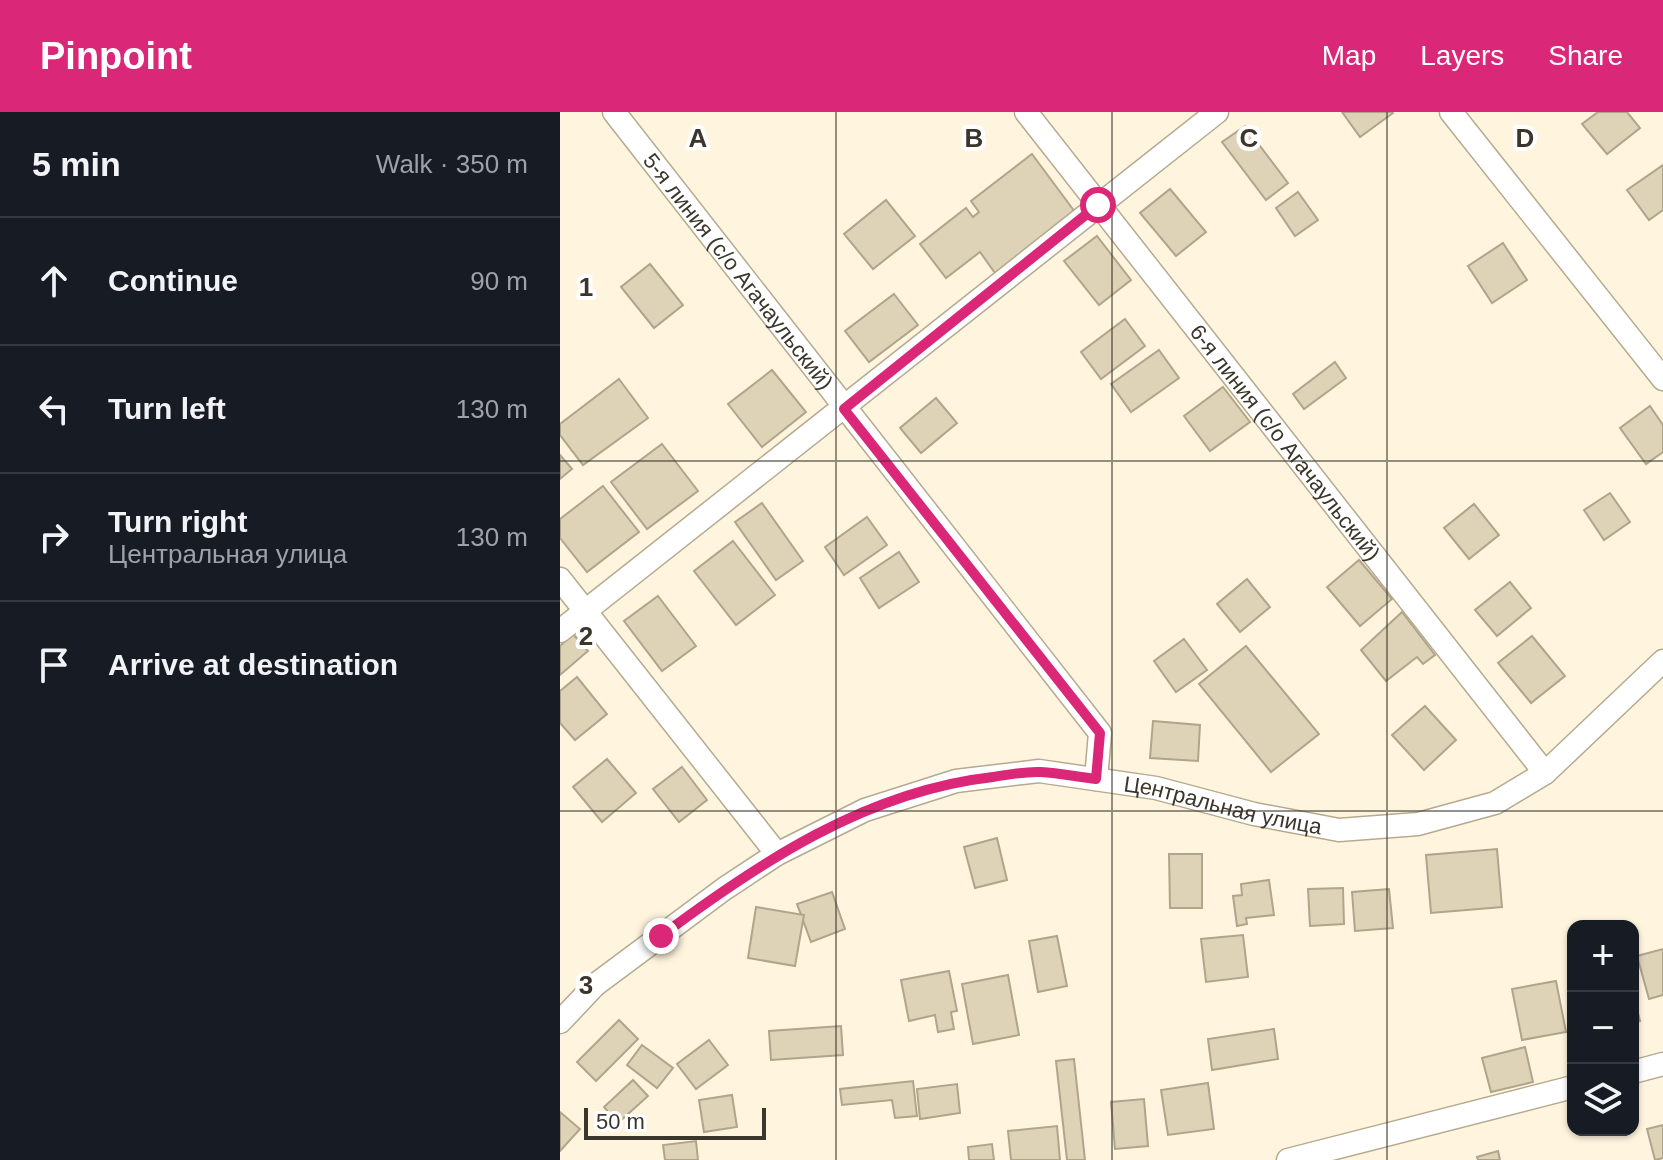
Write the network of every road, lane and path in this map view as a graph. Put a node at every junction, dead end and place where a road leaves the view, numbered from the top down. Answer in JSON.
{"nodes":[{"id":1,"x":614,"y":112,"type":"edge"},
{"id":2,"x":1026,"y":112,"type":"edge"},
{"id":3,"x":1217,"y":112,"type":"edge"},
{"id":4,"x":1451,"y":112,"type":"edge"},
{"id":5,"x":1098,"y":205,"type":"junction"},
{"id":6,"x":1663,"y":379,"type":"edge"},
{"id":7,"x":844,"y":409,"type":"junction"},
{"id":8,"x":560,"y":579,"type":"edge"},
{"id":9,"x":584,"y":611,"type":"junction"},
{"id":10,"x":560,"y":631,"type":"edge"},
{"id":11,"x":1663,"y":661,"type":"edge"},
{"id":12,"x":1545,"y":773,"type":"junction"},
{"id":13,"x":1096,"y":779,"type":"junction"},
{"id":14,"x":777,"y":854,"type":"junction"},
{"id":15,"x":560,"y":1022,"type":"edge"},
{"id":16,"x":1663,"y":1064,"type":"edge"},
{"id":17,"x":1639,"y":1070,"type":"edge"},
{"id":18,"x":1567,"y":1089,"type":"edge"},
{"id":19,"x":1288,"y":1160,"type":"edge"}],
"edges":[{"from":1,"to":7,"type":"street","name":"5-я линия (с/о Агачаульский)"},
{"from":2,"to":5,"type":"street","name":"6-я линия (с/о Агачаульский)"},
{"from":3,"to":5,"type":"street"},
{"from":4,"to":6,"type":"street"},
{"from":5,"to":7,"type":"street"},
{"from":5,"to":12,"type":"street","name":"6-я линия (с/о Агачаульский)"},
{"from":7,"to":9,"type":"street"},
{"from":7,"to":13,"type":"street","name":"5-я линия (с/о Агачаульский)"},
{"from":8,"to":9,"type":"street"},
{"from":9,"to":10,"type":"street"},
{"from":9,"to":14,"type":"street"},
{"from":11,"to":12,"type":"street","name":"Центральная улица"},
{"from":12,"to":13,"type":"street","name":"Центральная улица"},
{"from":13,"to":14,"type":"street","name":"Центральная улица"},
{"from":14,"to":15,"type":"street","name":"Центральная улица"},
{"from":16,"to":17,"type":"street"},
{"from":18,"to":19,"type":"street"}]}
